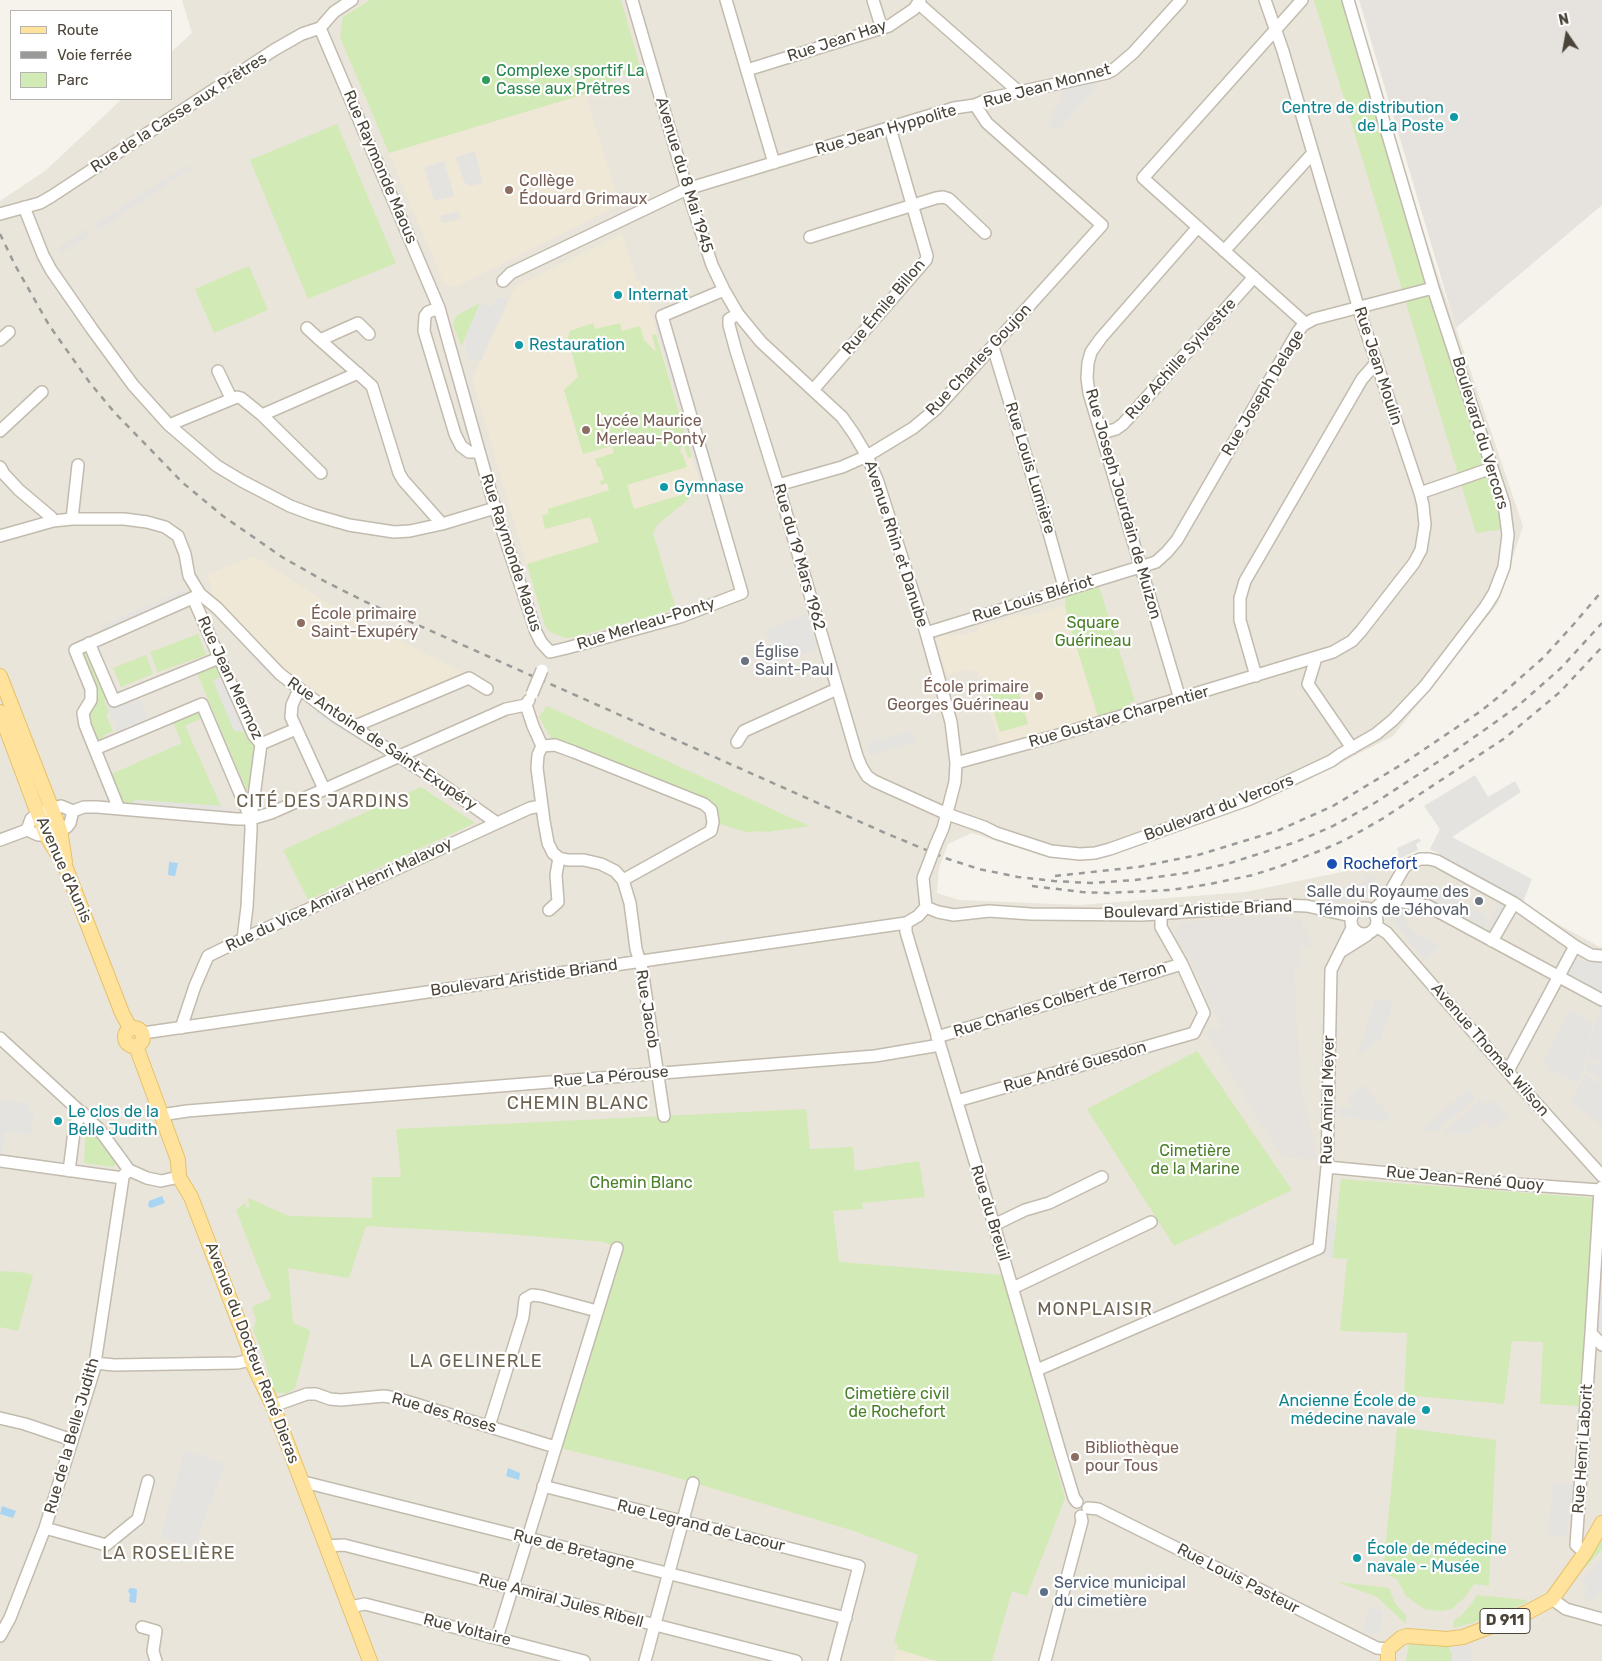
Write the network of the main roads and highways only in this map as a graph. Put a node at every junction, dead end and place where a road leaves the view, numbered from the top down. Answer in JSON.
{"nodes":[{"id":1,"x":0,"y":676,"type":"edge"},
{"id":2,"x":0,"y":712,"type":"edge"},
{"id":3,"x":44,"y":810,"type":"junction"},
{"id":4,"x":136,"y":1036,"type":"joint"},
{"id":5,"x":1602,"y":1523,"type":"edge"},
{"id":6,"x":1388,"y":1655,"type":"edge"},
{"id":7,"x":370,"y":1661,"type":"edge"}],
"edges":[{"from":1,"to":3,"type":"main road","name":"Avenue d'Aunis"},
{"from":2,"to":3,"type":"main road","name":"Avenue d'Aunis"},
{"from":3,"to":4,"type":"main road","name":"Avenue d'Aunis"},
{"from":4,"to":7,"type":"main road","name":"Avenue du Docteur René Dieras"},
{"from":5,"to":6,"type":"main road","number":"D 911"}]}
